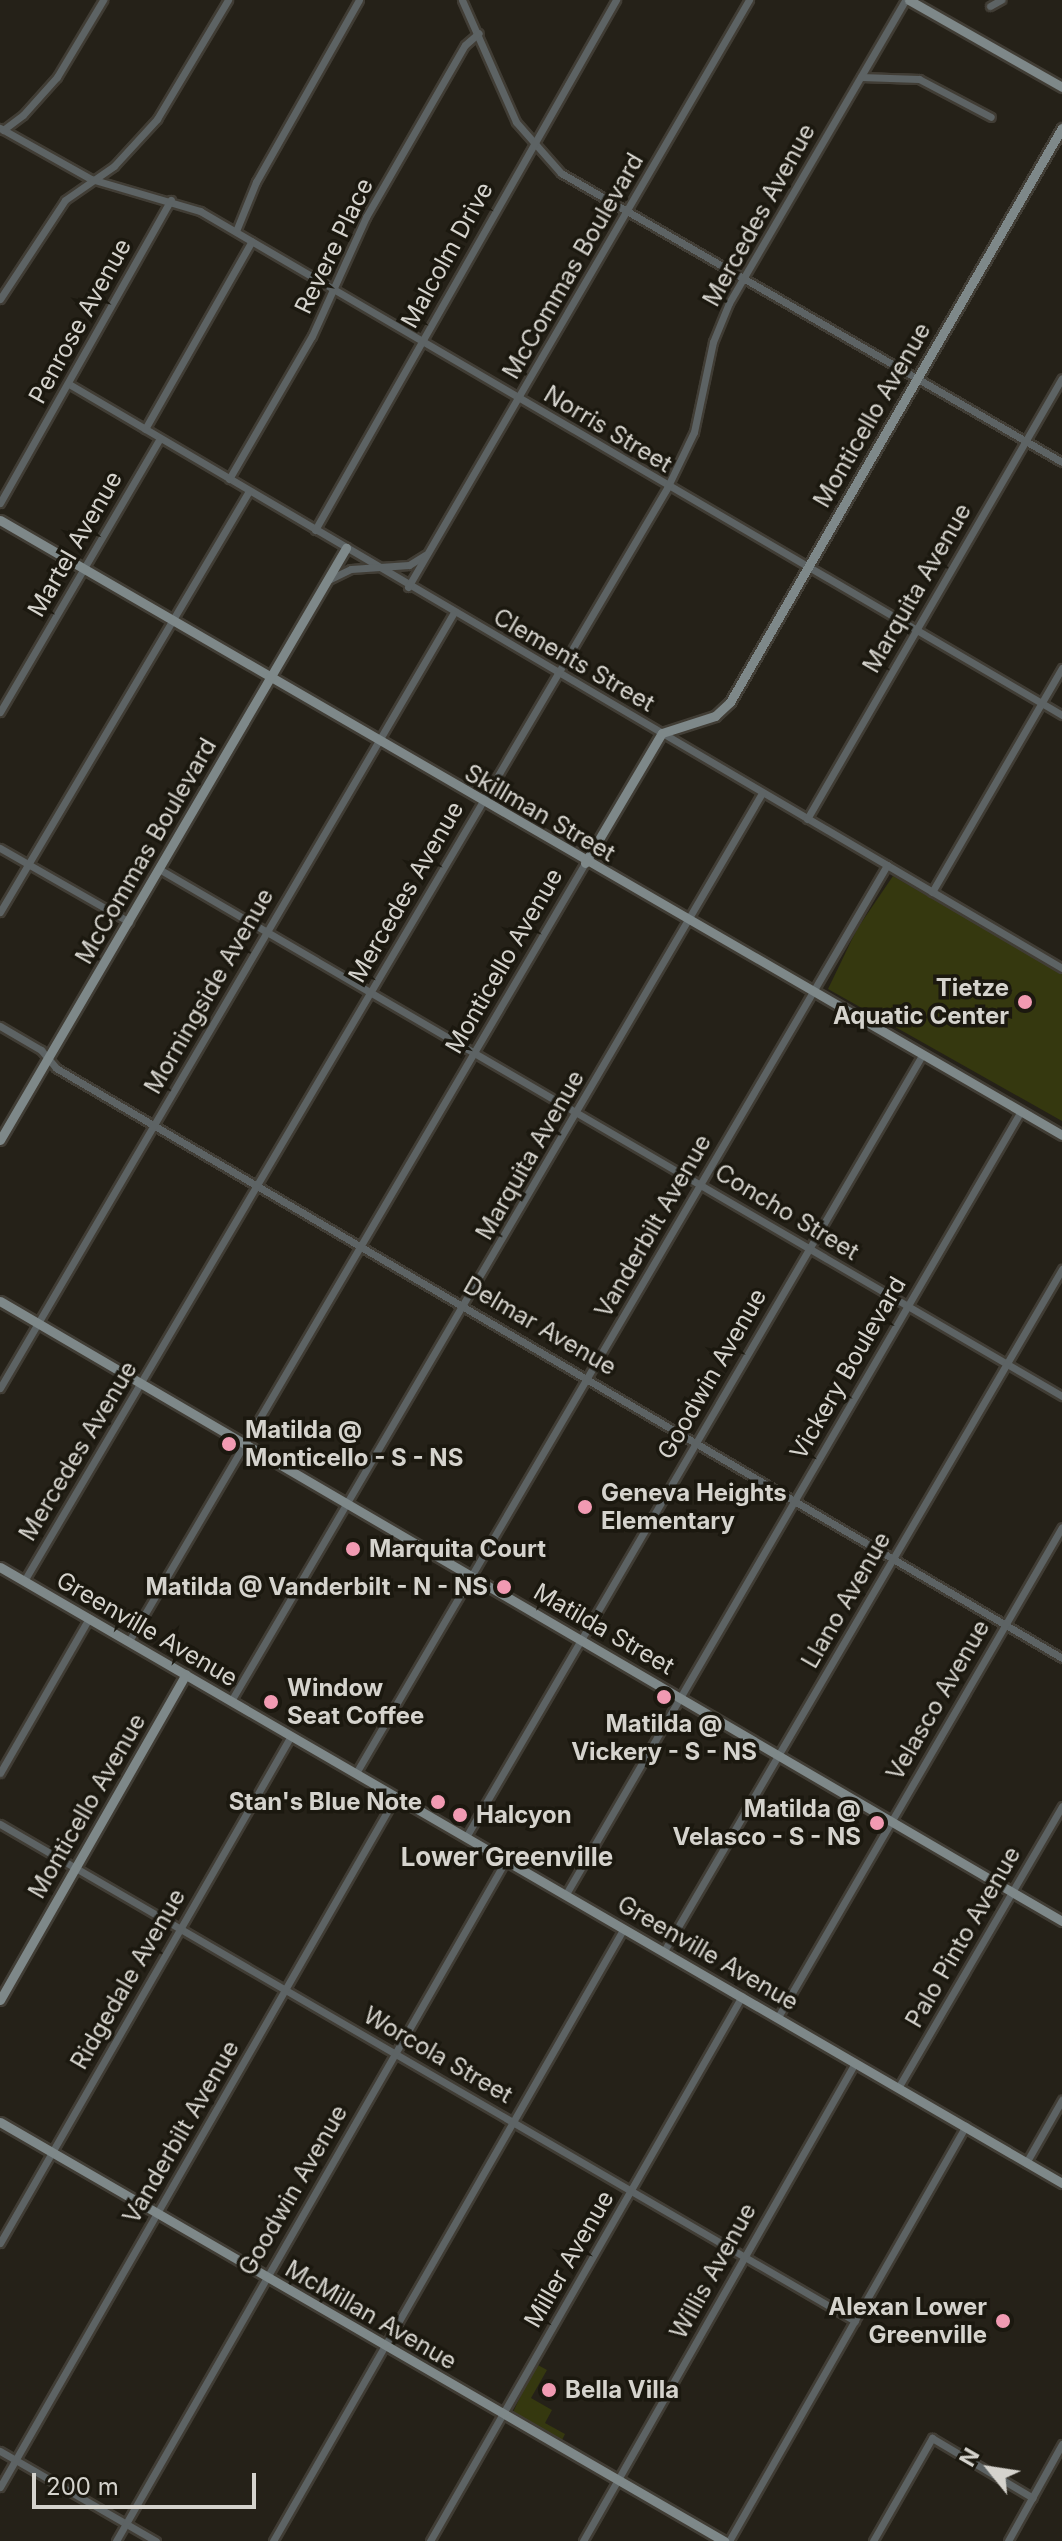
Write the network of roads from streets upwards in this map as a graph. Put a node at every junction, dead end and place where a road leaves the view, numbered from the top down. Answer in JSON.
{"nodes":[{"id":1,"x":103,"y":0,"type":"edge"},
{"id":2,"x":228,"y":0,"type":"edge"},
{"id":3,"x":359,"y":0,"type":"edge"},
{"id":4,"x":462,"y":0,"type":"edge"},
{"id":5,"x":616,"y":0,"type":"edge"},
{"id":6,"x":749,"y":0,"type":"edge"},
{"id":7,"x":907,"y":0,"type":"edge"},
{"id":8,"x":1001,"y":0,"type":"edge"},
{"id":9,"x":990,"y":6,"type":"dead end"},
{"id":10,"x":479,"y":33,"type":"junction"},
{"id":11,"x":861,"y":77,"type":"junction"},
{"id":12,"x":1062,"y":87,"type":"edge"},
{"id":13,"x":991,"y":117,"type":"dead end"},
{"id":14,"x":1062,"y":128,"type":"edge"},
{"id":15,"x":1,"y":129,"type":"edge"},
{"id":16,"x":532,"y":144,"type":"junction"},
{"id":17,"x":114,"y":166,"type":"junction"},
{"id":18,"x":91,"y":179,"type":"junction"},
{"id":19,"x":121,"y":189,"type":"junction"},
{"id":20,"x":171,"y":200,"type":"junction"},
{"id":21,"x":627,"y":211,"type":"junction"},
{"id":22,"x":236,"y":231,"type":"junction"},
{"id":23,"x":252,"y":241,"type":"junction"},
{"id":24,"x":743,"y":279,"type":"junction"},
{"id":25,"x":334,"y":290,"type":"junction"},
{"id":26,"x":0,"y":299,"type":"edge"},
{"id":27,"x":422,"y":341,"type":"junction"},
{"id":28,"x":1062,"y":378,"type":"edge"},
{"id":29,"x":916,"y":379,"type":"junction"},
{"id":30,"x":69,"y":384,"type":"junction"},
{"id":31,"x":519,"y":400,"type":"junction"},
{"id":32,"x":145,"y":429,"type":"junction"},
{"id":33,"x":160,"y":438,"type":"junction"},
{"id":34,"x":1026,"y":441,"type":"junction"},
{"id":35,"x":1062,"y":462,"type":"edge"},
{"id":36,"x":229,"y":479,"type":"junction"},
{"id":37,"x":667,"y":488,"type":"junction"},
{"id":38,"x":249,"y":491,"type":"junction"},
{"id":39,"x":0,"y":503,"type":"edge"},
{"id":40,"x":0,"y":520,"type":"edge"},
{"id":41,"x":315,"y":530,"type":"junction"},
{"id":42,"x":346,"y":548,"type":"junction"},
{"id":43,"x":429,"y":551,"type":"junction"},
{"id":44,"x":807,"y":568,"type":"junction"},
{"id":45,"x":83,"y":569,"type":"junction"},
{"id":46,"x":380,"y":569,"type":"junction"},
{"id":47,"x":326,"y":581,"type":"junction"},
{"id":48,"x":408,"y":587,"type":"junction"},
{"id":49,"x":453,"y":614,"type":"junction"},
{"id":50,"x":172,"y":622,"type":"junction"},
{"id":51,"x":916,"y":630,"type":"junction"},
{"id":52,"x":1062,"y":668,"type":"edge"},
{"id":53,"x":556,"y":673,"type":"junction"},
{"id":54,"x":269,"y":680,"type":"junction"},
{"id":55,"x":1042,"y":703,"type":"junction"},
{"id":56,"x":0,"y":712,"type":"edge"},
{"id":57,"x":1062,"y":715,"type":"edge"},
{"id":58,"x":662,"y":733,"type":"junction"},
{"id":59,"x":378,"y":743,"type":"junction"},
{"id":60,"x":762,"y":793,"type":"junction"},
{"id":61,"x":481,"y":802,"type":"junction"},
{"id":62,"x":807,"y":819,"type":"junction"},
{"id":63,"x":0,"y":848,"type":"edge"},
{"id":64,"x":585,"y":863,"type":"junction"},
{"id":65,"x":28,"y":864,"type":"junction"},
{"id":66,"x":887,"y":865,"type":"junction"},
{"id":67,"x":159,"y":869,"type":"junction"},
{"id":68,"x":932,"y":892,"type":"junction"},
{"id":69,"x":0,"y":912,"type":"edge"},
{"id":70,"x":129,"y":922,"type":"junction"},
{"id":71,"x":688,"y":922,"type":"junction"},
{"id":72,"x":267,"y":931,"type":"junction"},
{"id":73,"x":1062,"y":968,"type":"edge"},
{"id":74,"x":371,"y":992,"type":"junction"},
{"id":75,"x":812,"y":994,"type":"junction"},
{"id":76,"x":0,"y":1026,"type":"edge"},
{"id":77,"x":474,"y":1051,"type":"junction"},
{"id":78,"x":921,"y":1057,"type":"junction"},
{"id":79,"x":48,"y":1059,"type":"junction"},
{"id":80,"x":1021,"y":1111,"type":"junction"},
{"id":81,"x":579,"y":1112,"type":"junction"},
{"id":82,"x":154,"y":1125,"type":"junction"},
{"id":83,"x":1062,"y":1135,"type":"edge"},
{"id":84,"x":0,"y":1140,"type":"edge"},
{"id":85,"x":700,"y":1184,"type":"junction"},
{"id":86,"x":258,"y":1185,"type":"junction"},
{"id":87,"x":361,"y":1244,"type":"junction"},
{"id":88,"x":809,"y":1248,"type":"junction"},
{"id":89,"x":1062,"y":1269,"type":"edge"},
{"id":90,"x":0,"y":1301,"type":"edge"},
{"id":91,"x":466,"y":1306,"type":"junction"},
{"id":92,"x":907,"y":1306,"type":"junction"},
{"id":93,"x":38,"y":1323,"type":"junction"},
{"id":94,"x":1007,"y":1364,"type":"junction"},
{"id":95,"x":588,"y":1377,"type":"junction"},
{"id":96,"x":141,"y":1383,"type":"junction"},
{"id":97,"x":0,"y":1388,"type":"edge"},
{"id":98,"x":1062,"y":1396,"type":"edge"},
{"id":99,"x":697,"y":1441,"type":"junction"},
{"id":100,"x":244,"y":1443,"type":"junction"},
{"id":101,"x":795,"y":1499,"type":"junction"},
{"id":102,"x":349,"y":1504,"type":"junction"},
{"id":103,"x":1062,"y":1527,"type":"edge"},
{"id":104,"x":894,"y":1558,"type":"junction"},
{"id":105,"x":0,"y":1567,"type":"edge"},
{"id":106,"x":472,"y":1575,"type":"junction"},
{"id":107,"x":24,"y":1581,"type":"junction"},
{"id":108,"x":89,"y":1618,"type":"junction"},
{"id":109,"x":1005,"y":1625,"type":"junction"},
{"id":110,"x":581,"y":1639,"type":"junction"},
{"id":111,"x":129,"y":1641,"type":"junction"},
{"id":112,"x":1062,"y":1658,"type":"edge"},
{"id":113,"x":186,"y":1674,"type":"junction"},
{"id":114,"x":680,"y":1697,"type":"junction"},
{"id":115,"x":231,"y":1701,"type":"junction"},
{"id":116,"x":291,"y":1736,"type":"junction"},
{"id":117,"x":780,"y":1755,"type":"junction"},
{"id":118,"x":0,"y":1773,"type":"edge"},
{"id":119,"x":356,"y":1773,"type":"junction"},
{"id":120,"x":396,"y":1796,"type":"junction"},
{"id":121,"x":1062,"y":1806,"type":"edge"},
{"id":122,"x":891,"y":1821,"type":"junction"},
{"id":123,"x":0,"y":1824,"type":"edge"},
{"id":124,"x":466,"y":1837,"type":"junction"},
{"id":125,"x":506,"y":1860,"type":"junction"},
{"id":126,"x":75,"y":1868,"type":"junction"},
{"id":127,"x":1012,"y":1892,"type":"junction"},
{"id":128,"x":566,"y":1894,"type":"junction"},
{"id":129,"x":1062,"y":1921,"type":"edge"},
{"id":130,"x":624,"y":1928,"type":"junction"},
{"id":131,"x":180,"y":1930,"type":"junction"},
{"id":132,"x":664,"y":1951,"type":"junction"},
{"id":133,"x":285,"y":1991,"type":"junction"},
{"id":134,"x":742,"y":1996,"type":"junction"},
{"id":135,"x":0,"y":2000,"type":"edge"},
{"id":136,"x":778,"y":2017,"type":"junction"},
{"id":137,"x":395,"y":2053,"type":"junction"},
{"id":138,"x":855,"y":2063,"type":"junction"},
{"id":139,"x":898,"y":2088,"type":"junction"},
{"id":140,"x":1062,"y":2100,"type":"edge"},
{"id":141,"x":0,"y":2122,"type":"edge"},
{"id":142,"x":513,"y":2122,"type":"junction"},
{"id":143,"x":966,"y":2126,"type":"junction"},
{"id":144,"x":52,"y":2152,"type":"junction"},
{"id":145,"x":1026,"y":2163,"type":"junction"},
{"id":146,"x":1062,"y":2183,"type":"edge"},
{"id":147,"x":631,"y":2191,"type":"junction"},
{"id":148,"x":157,"y":2214,"type":"junction"},
{"id":149,"x":0,"y":2243,"type":"edge"},
{"id":150,"x":743,"y":2256,"type":"junction"},
{"id":151,"x":266,"y":2278,"type":"junction"},
{"id":152,"x":855,"y":2321,"type":"junction"},
{"id":153,"x":384,"y":2345,"type":"junction"},
{"id":154,"x":503,"y":2413,"type":"junction"},
{"id":155,"x":1062,"y":2444,"type":"edge"},
{"id":156,"x":0,"y":2451,"type":"edge"},
{"id":157,"x":16,"y":2459,"type":"junction"},
{"id":158,"x":619,"y":2480,"type":"junction"},
{"id":159,"x":0,"y":2487,"type":"edge"},
{"id":160,"x":1033,"y":2498,"type":"junction"},
{"id":161,"x":126,"y":2523,"type":"junction"},
{"id":162,"x":116,"y":2541,"type":"edge"},
{"id":163,"x":156,"y":2541,"type":"edge"},
{"id":164,"x":273,"y":2541,"type":"edge"},
{"id":165,"x":430,"y":2541,"type":"edge"},
{"id":166,"x":583,"y":2541,"type":"edge"},
{"id":167,"x":727,"y":2541,"type":"edge"},
{"id":168,"x":873,"y":2541,"type":"edge"},
{"id":169,"x":1008,"y":2541,"type":"edge"}],
"edges":[{"from":1,"to":15,"type":"street"},
{"from":2,"to":17,"type":"street"},
{"from":3,"to":22,"type":"street"},
{"from":4,"to":10,"type":"street"},
{"from":5,"to":16,"type":"street","name":"Malcolm Drive"},
{"from":6,"to":21,"type":"street","name":"McCommas Boulevard"},
{"from":7,"to":11,"type":"street","name":"Mercedes Avenue"},
{"from":7,"to":12,"type":"street"},
{"from":8,"to":9,"type":"street"},
{"from":10,"to":16,"type":"street"},
{"from":10,"to":25,"type":"street","name":"Revere Place"},
{"from":11,"to":13,"type":"street"},
{"from":11,"to":24,"type":"street","name":"Mercedes Avenue"},
{"from":14,"to":29,"type":"street","name":"Monticello Avenue"},
{"from":15,"to":18,"type":"street","name":"Norris Street"},
{"from":16,"to":21,"type":"street"},
{"from":16,"to":27,"type":"street","name":"Malcolm Drive"},
{"from":17,"to":18,"type":"street"},
{"from":17,"to":19,"type":"street"},
{"from":18,"to":19,"type":"street","name":"Norris Street"},
{"from":18,"to":26,"type":"street"},
{"from":19,"to":20,"type":"street","name":"Norris Street"},
{"from":20,"to":22,"type":"street","name":"Norris Street"},
{"from":20,"to":30,"type":"street","name":"Penrose Avenue"},
{"from":21,"to":24,"type":"street"},
{"from":21,"to":31,"type":"street","name":"McCommas Boulevard"},
{"from":22,"to":23,"type":"street","name":"Norris Street"},
{"from":23,"to":25,"type":"street","name":"Norris Street"},
{"from":23,"to":32,"type":"street"},
{"from":24,"to":29,"type":"street"},
{"from":24,"to":37,"type":"street","name":"Mercedes Avenue"},
{"from":25,"to":27,"type":"street","name":"Norris Street"},
{"from":25,"to":36,"type":"street","name":"Revere Place"},
{"from":27,"to":31,"type":"street","name":"Norris Street"},
{"from":27,"to":41,"type":"street","name":"Malcolm Drive"},
{"from":28,"to":34,"type":"street","name":"Marquita Avenue"},
{"from":29,"to":34,"type":"street"},
{"from":29,"to":44,"type":"street","name":"Monticello Avenue"},
{"from":30,"to":32,"type":"street","name":"Clements Street"},
{"from":30,"to":39,"type":"street","name":"Penrose Avenue"},
{"from":31,"to":37,"type":"street","name":"Norris Street"},
{"from":31,"to":43,"type":"street","name":"McCommas Boulevard"},
{"from":32,"to":33,"type":"street","name":"Clements Street"},
{"from":33,"to":36,"type":"street","name":"Clements Street"},
{"from":33,"to":45,"type":"street","name":"Martel Avenue"},
{"from":34,"to":35,"type":"street"},
{"from":34,"to":51,"type":"street","name":"Marquita Avenue"},
{"from":36,"to":38,"type":"street","name":"Clements Street"},
{"from":37,"to":44,"type":"street","name":"Norris Street"},
{"from":37,"to":53,"type":"street","name":"Mercedes Avenue"},
{"from":38,"to":41,"type":"street","name":"Clements Street"},
{"from":38,"to":50,"type":"street"},
{"from":40,"to":45,"type":"street","name":"Skillman Street"},
{"from":41,"to":42,"type":"street","name":"Clements Street"},
{"from":42,"to":46,"type":"street","name":"Clements Street"},
{"from":42,"to":47,"type":"street","name":"McCommas Boulevard"},
{"from":43,"to":46,"type":"street"},
{"from":43,"to":48,"type":"street","name":"McCommas Boulevard"},
{"from":44,"to":51,"type":"street","name":"Norris Street"},
{"from":44,"to":58,"type":"street","name":"Monticello Avenue"},
{"from":45,"to":50,"type":"street","name":"Skillman Street"},
{"from":45,"to":56,"type":"street","name":"Martel Avenue"},
{"from":46,"to":47,"type":"street"},
{"from":46,"to":48,"type":"street","name":"Clements Street"},
{"from":47,"to":54,"type":"street","name":"McCommas Boulevard"},
{"from":48,"to":49,"type":"street","name":"Clements Street"},
{"from":49,"to":53,"type":"street","name":"Clements Street"},
{"from":49,"to":59,"type":"street","name":"Morningside Avenue"},
{"from":50,"to":54,"type":"street","name":"Skillman Street"},
{"from":50,"to":65,"type":"street"},
{"from":51,"to":55,"type":"street","name":"Norris Street"},
{"from":51,"to":62,"type":"street","name":"Marquita Avenue"},
{"from":52,"to":55,"type":"street"},
{"from":53,"to":58,"type":"street","name":"Clements Street"},
{"from":53,"to":61,"type":"street","name":"Mercedes Avenue"},
{"from":54,"to":59,"type":"street","name":"Skillman Street"},
{"from":54,"to":67,"type":"street","name":"McCommas Boulevard"},
{"from":55,"to":57,"type":"street","name":"Norris Street"},
{"from":55,"to":68,"type":"street"},
{"from":58,"to":60,"type":"street","name":"Clements Street"},
{"from":58,"to":64,"type":"street","name":"Monticello Avenue"},
{"from":59,"to":61,"type":"street","name":"Skillman Street"},
{"from":59,"to":72,"type":"street","name":"Morningside Avenue"},
{"from":60,"to":62,"type":"street","name":"Clements Street"},
{"from":60,"to":71,"type":"street","name":"Marquita Avenue"},
{"from":61,"to":64,"type":"street","name":"Skillman Street"},
{"from":61,"to":74,"type":"street","name":"Mercedes Avenue"},
{"from":62,"to":66,"type":"street","name":"Clements Street"},
{"from":63,"to":65,"type":"street"},
{"from":64,"to":71,"type":"street","name":"Skillman Street"},
{"from":64,"to":77,"type":"street","name":"Monticello Avenue"},
{"from":65,"to":69,"type":"street"},
{"from":65,"to":70,"type":"street"},
{"from":66,"to":68,"type":"street","name":"Clements Street"},
{"from":66,"to":75,"type":"street","name":"Vanderbilt Avenue"},
{"from":67,"to":70,"type":"street","name":"McCommas Boulevard"},
{"from":67,"to":72,"type":"street","name":"Concho Street"},
{"from":68,"to":73,"type":"street","name":"Clements Street"},
{"from":70,"to":79,"type":"street","name":"McCommas Boulevard"},
{"from":71,"to":75,"type":"street","name":"Skillman Street"},
{"from":71,"to":81,"type":"street","name":"Marquita Avenue"},
{"from":72,"to":74,"type":"street","name":"Concho Street"},
{"from":72,"to":82,"type":"street","name":"Morningside Avenue"},
{"from":74,"to":77,"type":"street","name":"Concho Street"},
{"from":74,"to":86,"type":"street","name":"Mercedes Avenue"},
{"from":75,"to":78,"type":"street","name":"Skillman Street"},
{"from":75,"to":85,"type":"street","name":"Vanderbilt Avenue"},
{"from":76,"to":79,"type":"street","name":"Delmar Avenue"},
{"from":77,"to":81,"type":"street","name":"Concho Street"},
{"from":77,"to":87,"type":"street","name":"Monticello Avenue"},
{"from":78,"to":80,"type":"street","name":"Skillman Street"},
{"from":78,"to":88,"type":"street","name":"Goodwin Avenue"},
{"from":79,"to":82,"type":"street","name":"Delmar Avenue"},
{"from":79,"to":84,"type":"street","name":"McCommas Boulevard"},
{"from":80,"to":83,"type":"street","name":"Skillman Street"},
{"from":80,"to":92,"type":"street","name":"Vickery Boulevard"},
{"from":81,"to":85,"type":"street","name":"Concho Street"},
{"from":81,"to":91,"type":"street","name":"Marquita Avenue"},
{"from":82,"to":86,"type":"street","name":"Delmar Avenue"},
{"from":82,"to":93,"type":"street","name":"Morningside Avenue"},
{"from":85,"to":88,"type":"street","name":"Concho Street"},
{"from":85,"to":95,"type":"street","name":"Vanderbilt Avenue"},
{"from":86,"to":87,"type":"street","name":"Delmar Avenue"},
{"from":86,"to":96,"type":"street","name":"Mercedes Avenue"},
{"from":87,"to":91,"type":"street","name":"Delmar Avenue"},
{"from":87,"to":100,"type":"street","name":"Monticello Avenue"},
{"from":88,"to":92,"type":"street","name":"Concho Street"},
{"from":88,"to":99,"type":"street","name":"Goodwin Avenue"},
{"from":89,"to":94,"type":"street","name":"Llano Avenue"},
{"from":90,"to":93,"type":"street","name":"Matilda Street"},
{"from":91,"to":95,"type":"street","name":"Delmar Avenue"},
{"from":91,"to":102,"type":"street","name":"Marquita Avenue"},
{"from":92,"to":94,"type":"street","name":"Concho Street"},
{"from":92,"to":101,"type":"street","name":"Vickery Boulevard"},
{"from":93,"to":96,"type":"street","name":"Matilda Street"},
{"from":93,"to":97,"type":"street","name":"Morningside Avenue"},
{"from":94,"to":98,"type":"street","name":"Concho Street"},
{"from":94,"to":104,"type":"street","name":"Llano Avenue"},
{"from":95,"to":99,"type":"street","name":"Delmar Avenue"},
{"from":95,"to":106,"type":"street","name":"Vanderbilt Avenue"},
{"from":96,"to":100,"type":"street","name":"Matilda Street"},
{"from":96,"to":107,"type":"street","name":"Mercedes Avenue"},
{"from":99,"to":101,"type":"street","name":"Delmar Avenue"},
{"from":99,"to":110,"type":"street","name":"Goodwin Avenue"},
{"from":100,"to":102,"type":"street","name":"Matilda Street"},
{"from":100,"to":111,"type":"street","name":"Monticello Avenue"},
{"from":101,"to":104,"type":"street","name":"Delmar Avenue"},
{"from":101,"to":114,"type":"street","name":"Vickery Boulevard"},
{"from":102,"to":106,"type":"street","name":"Matilda Street"},
{"from":102,"to":115,"type":"street","name":"Marquita Avenue"},
{"from":103,"to":109,"type":"street","name":"Velasco Avenue"},
{"from":104,"to":109,"type":"street","name":"Delmar Avenue"},
{"from":104,"to":117,"type":"street","name":"Llano Avenue"},
{"from":105,"to":107,"type":"street","name":"Greenville Avenue"},
{"from":106,"to":110,"type":"street","name":"Matilda Street"},
{"from":106,"to":119,"type":"street","name":"Vanderbilt Avenue"},
{"from":107,"to":108,"type":"street","name":"Greenville Avenue"},
{"from":108,"to":111,"type":"street","name":"Greenville Avenue"},
{"from":108,"to":118,"type":"street"},
{"from":109,"to":112,"type":"street","name":"Delmar Avenue"},
{"from":109,"to":122,"type":"street","name":"Velasco Avenue"},
{"from":110,"to":114,"type":"street","name":"Matilda Street"},
{"from":110,"to":124,"type":"street","name":"Goodwin Avenue"},
{"from":111,"to":113,"type":"street","name":"Greenville Avenue"},
{"from":113,"to":115,"type":"street","name":"Greenville Avenue"},
{"from":113,"to":126,"type":"street","name":"Monticello Avenue"},
{"from":114,"to":117,"type":"street","name":"Matilda Street"},
{"from":114,"to":128,"type":"street","name":"Vickery Boulevard"},
{"from":115,"to":116,"type":"street","name":"Greenville Avenue"},
{"from":116,"to":119,"type":"street","name":"Greenville Avenue"},
{"from":116,"to":131,"type":"street","name":"Ridgedale Avenue"},
{"from":117,"to":122,"type":"street","name":"Matilda Street"},
{"from":117,"to":132,"type":"street","name":"Llano Avenue"},
{"from":119,"to":120,"type":"street","name":"Greenville Avenue"},
{"from":120,"to":124,"type":"street","name":"Greenville Avenue"},
{"from":120,"to":133,"type":"street","name":"Vanderbilt Avenue"},
{"from":121,"to":127,"type":"street","name":"Palo Pinto Avenue"},
{"from":122,"to":127,"type":"street","name":"Matilda Street"},
{"from":122,"to":136,"type":"street","name":"Velasco Avenue"},
{"from":123,"to":126,"type":"street","name":"Worcola Street"},
{"from":124,"to":125,"type":"street","name":"Greenville Avenue"},
{"from":125,"to":128,"type":"street","name":"Greenville Avenue"},
{"from":125,"to":137,"type":"street","name":"Goodwin Avenue"},
{"from":126,"to":131,"type":"street","name":"Worcola Street"},
{"from":126,"to":135,"type":"street","name":"Monticello Avenue"},
{"from":127,"to":129,"type":"street","name":"Matilda Street"},
{"from":127,"to":139,"type":"street","name":"Palo Pinto Avenue"},
{"from":128,"to":130,"type":"street","name":"Greenville Avenue"},
{"from":130,"to":132,"type":"street","name":"Greenville Avenue"},
{"from":130,"to":142,"type":"street"},
{"from":131,"to":133,"type":"street","name":"Worcola Street"},
{"from":131,"to":144,"type":"street","name":"Ridgedale Avenue"},
{"from":132,"to":134,"type":"street","name":"Greenville Avenue"},
{"from":133,"to":137,"type":"street","name":"Worcola Street"},
{"from":133,"to":148,"type":"street","name":"Vanderbilt Avenue"},
{"from":134,"to":136,"type":"street","name":"Greenville Avenue"},
{"from":134,"to":147,"type":"street","name":"Miller Avenue"},
{"from":136,"to":138,"type":"street","name":"Greenville Avenue"},
{"from":137,"to":142,"type":"street","name":"Worcola Street"},
{"from":137,"to":151,"type":"street","name":"Goodwin Avenue"},
{"from":138,"to":139,"type":"street","name":"Greenville Avenue"},
{"from":138,"to":150,"type":"street","name":"Willis Avenue"},
{"from":139,"to":143,"type":"street","name":"Greenville Avenue"},
{"from":140,"to":145,"type":"street"},
{"from":141,"to":144,"type":"street","name":"McMillan Avenue"},
{"from":142,"to":147,"type":"street","name":"Worcola Street"},
{"from":142,"to":153,"type":"street"},
{"from":143,"to":145,"type":"street","name":"Greenville Avenue"},
{"from":143,"to":152,"type":"street"},
{"from":144,"to":148,"type":"street","name":"McMillan Avenue"},
{"from":144,"to":149,"type":"street","name":"Ridgedale Avenue"},
{"from":145,"to":146,"type":"street","name":"Greenville Avenue"},
{"from":147,"to":150,"type":"street","name":"Worcola Street"},
{"from":147,"to":154,"type":"street","name":"Miller Avenue"},
{"from":148,"to":151,"type":"street","name":"McMillan Avenue"},
{"from":148,"to":157,"type":"street","name":"Vanderbilt Avenue"},
{"from":150,"to":152,"type":"street","name":"Worcola Street"},
{"from":150,"to":158,"type":"street","name":"Willis Avenue"},
{"from":151,"to":153,"type":"street","name":"McMillan Avenue"},
{"from":151,"to":161,"type":"street","name":"Goodwin Avenue"},
{"from":152,"to":167,"type":"street"},
{"from":153,"to":154,"type":"street","name":"McMillan Avenue"},
{"from":153,"to":164,"type":"street"},
{"from":154,"to":158,"type":"street","name":"McMillan Avenue"},
{"from":154,"to":165,"type":"street","name":"Miller Avenue"},
{"from":155,"to":160,"type":"street"},
{"from":156,"to":157,"type":"street"},
{"from":157,"to":159,"type":"street","name":"Vanderbilt Avenue"},
{"from":157,"to":161,"type":"street"},
{"from":158,"to":166,"type":"street","name":"Willis Avenue"},
{"from":158,"to":167,"type":"street","name":"McMillan Avenue"},
{"from":160,"to":168,"type":"street"},
{"from":160,"to":169,"type":"street"},
{"from":161,"to":162,"type":"street","name":"Goodwin Avenue"},
{"from":161,"to":163,"type":"street"}]}
